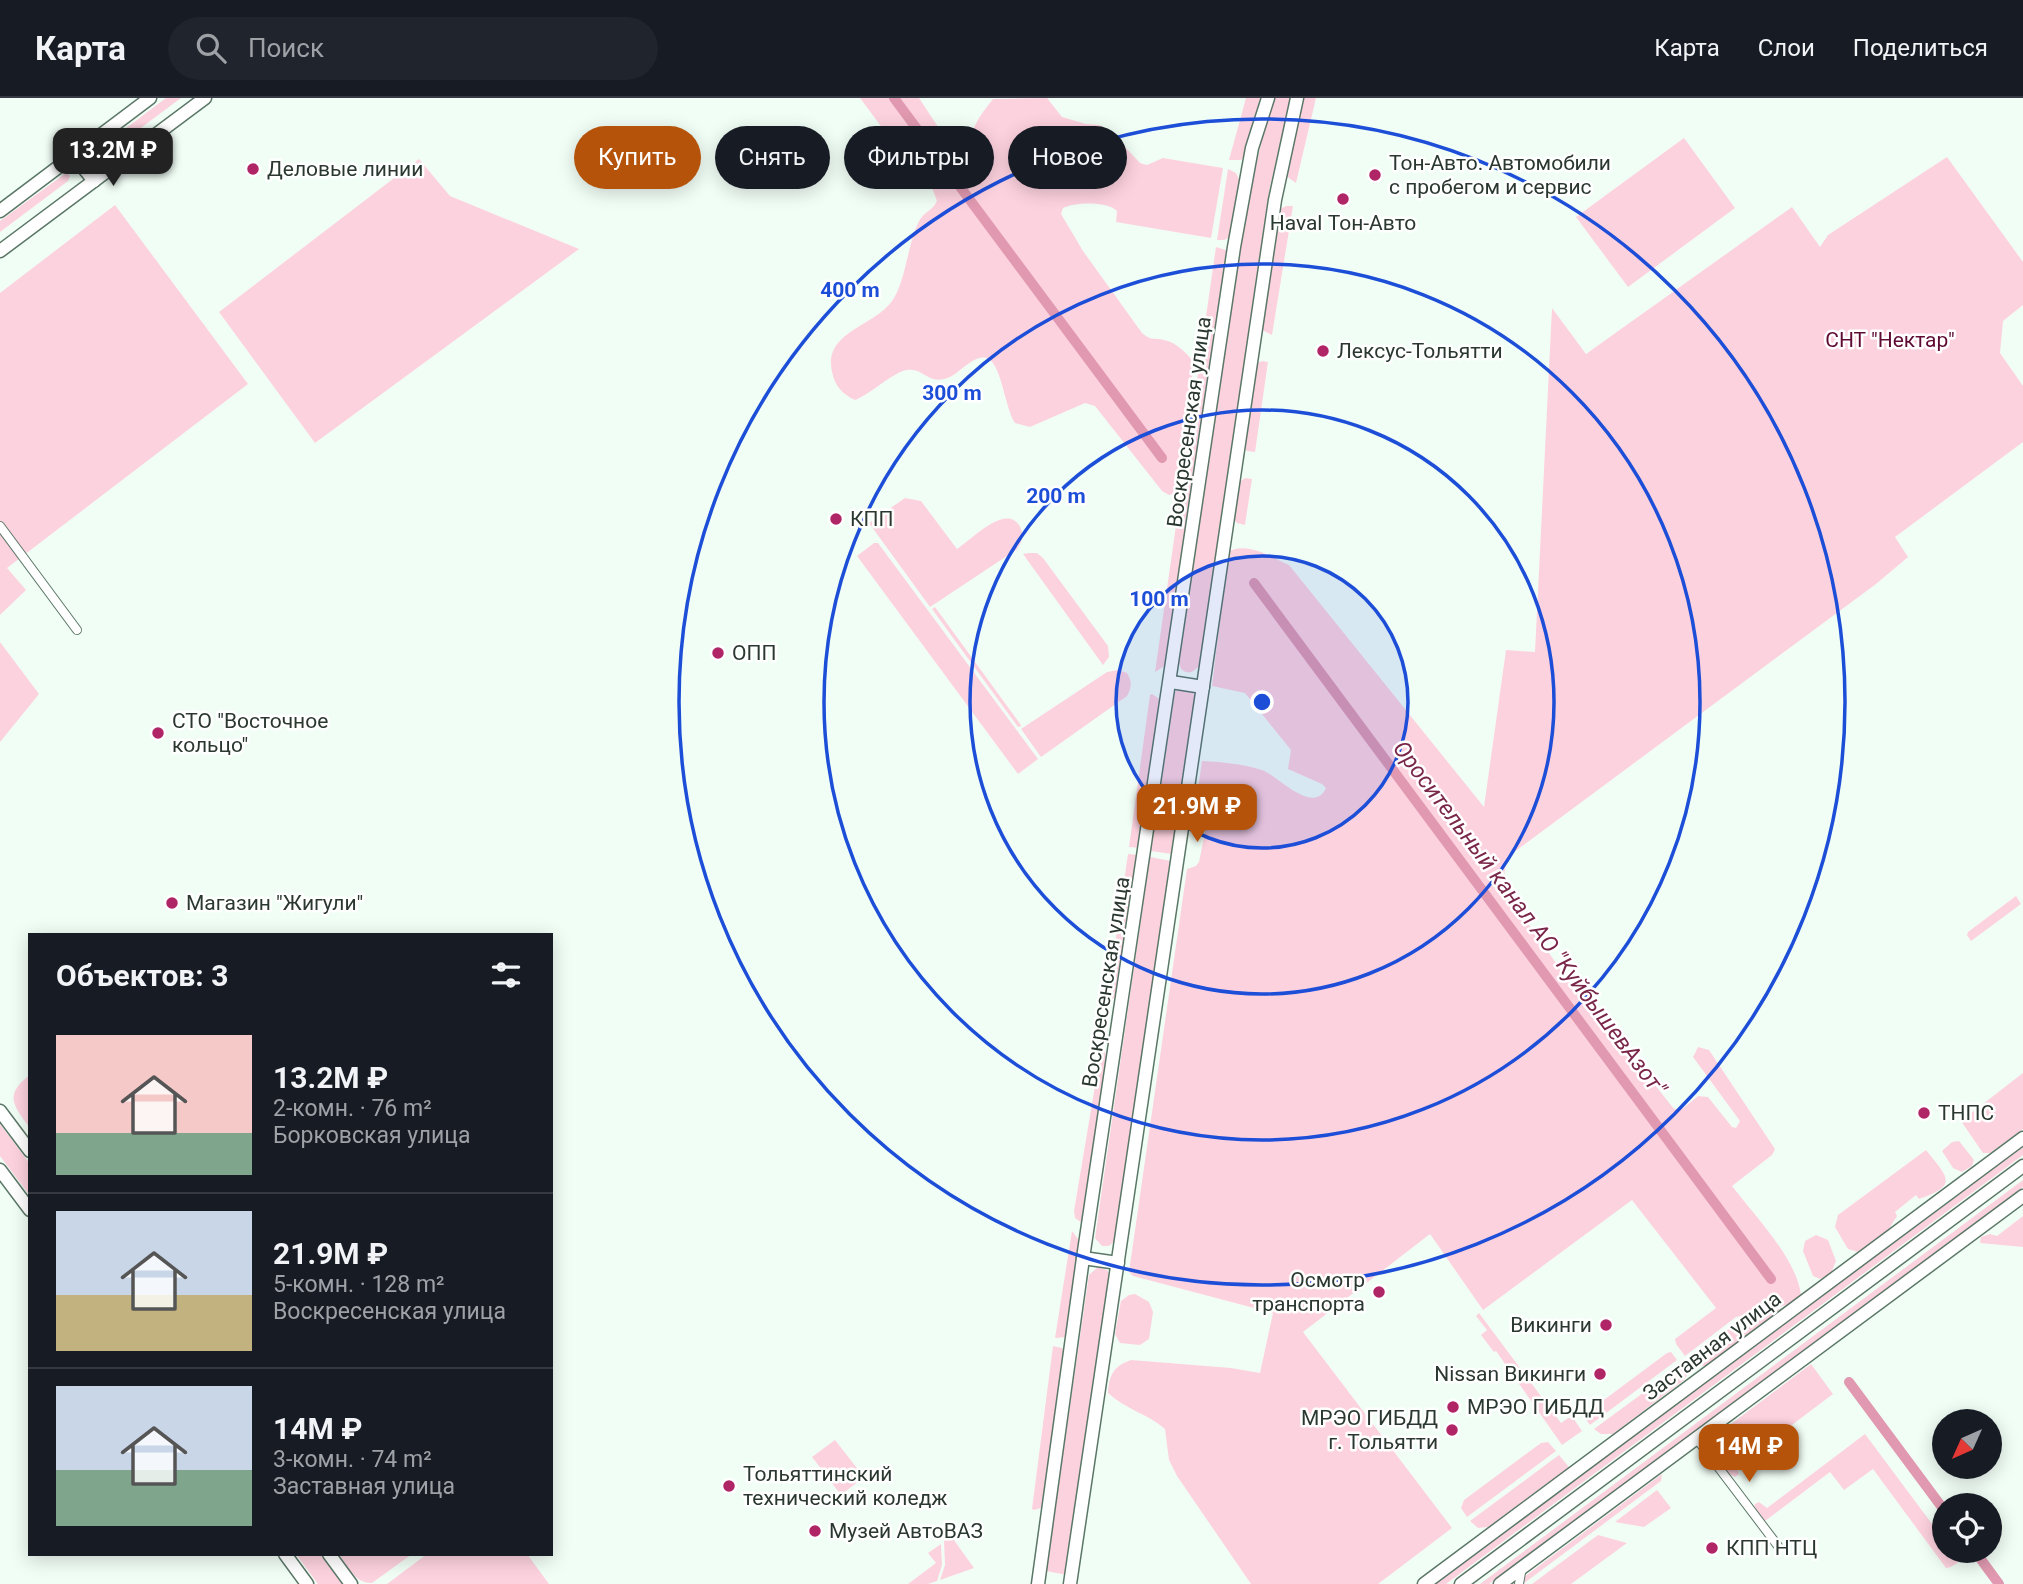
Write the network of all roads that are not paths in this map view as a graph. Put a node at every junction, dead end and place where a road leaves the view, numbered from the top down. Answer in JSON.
{"nodes":[{"id":1,"x":150,"y":98,"type":"edge"},
{"id":2,"x":205,"y":98,"type":"edge"},
{"id":3,"x":1268,"y":98,"type":"edge"},
{"id":4,"x":1297,"y":98,"type":"edge"},
{"id":5,"x":74,"y":156,"type":"junction"},
{"id":6,"x":94,"y":181,"type":"junction"},
{"id":7,"x":0,"y":211,"type":"edge"},
{"id":8,"x":0,"y":251,"type":"edge"},
{"id":9,"x":0,"y":526,"type":"edge"},
{"id":10,"x":77,"y":630,"type":"dead end"},
{"id":11,"x":1171,"y":682,"type":"junction"},
{"id":12,"x":1203,"y":687,"type":"junction"},
{"id":13,"x":0,"y":1111,"type":"edge"},
{"id":14,"x":2023,"y":1138,"type":"edge"},
{"id":15,"x":28,"y":1148,"type":"edge"},
{"id":16,"x":2023,"y":1166,"type":"edge"},
{"id":17,"x":0,"y":1170,"type":"edge"},
{"id":18,"x":2023,"y":1196,"type":"edge"},
{"id":19,"x":28,"y":1207,"type":"edge"},
{"id":20,"x":1083,"y":1258,"type":"junction"},
{"id":21,"x":1118,"y":1263,"type":"junction"},
{"id":22,"x":1810,"y":1324,"type":"junction"},
{"id":23,"x":1824,"y":1343,"type":"junction"},
{"id":24,"x":1697,"y":1439,"type":"junction"},
{"id":25,"x":1778,"y":1546,"type":"dead end"},
{"id":26,"x":286,"y":1556,"type":"edge"},
{"id":27,"x":330,"y":1556,"type":"edge"},
{"id":28,"x":1522,"y":1567,"type":"junction"},
{"id":29,"x":307,"y":1584,"type":"edge"},
{"id":30,"x":351,"y":1584,"type":"edge"},
{"id":31,"x":1038,"y":1584,"type":"edge"},
{"id":32,"x":1070,"y":1584,"type":"edge"},
{"id":33,"x":1424,"y":1584,"type":"edge"},
{"id":34,"x":1461,"y":1584,"type":"edge"},
{"id":35,"x":1500,"y":1584,"type":"edge"},
{"id":36,"x":1519,"y":1584,"type":"edge"}],
"edges":[{"from":1,"to":5,"type":"main road"},
{"from":2,"to":6,"type":"main road"},
{"from":3,"to":11,"type":"main road","name":"Воскресенская улица"},
{"from":4,"to":12,"type":"main road"},
{"from":5,"to":6,"type":"main road"},
{"from":5,"to":7,"type":"main road"},
{"from":6,"to":8,"type":"main road"},
{"from":9,"to":10,"type":"street"},
{"from":11,"to":12,"type":"main road"},
{"from":11,"to":20,"type":"main road","name":"Воскресенская улица"},
{"from":12,"to":21,"type":"main road"},
{"from":13,"to":15,"type":"main road"},
{"from":14,"to":33,"type":"main road","name":"Заставная улица"},
{"from":16,"to":22,"type":"main road","name":"Заставная улица"},
{"from":17,"to":19,"type":"main road"},
{"from":18,"to":23,"type":"main road"},
{"from":20,"to":21,"type":"main road"},
{"from":20,"to":31,"type":"main road","name":"Воскресенская улица"},
{"from":21,"to":32,"type":"main road"},
{"from":22,"to":23,"type":"main road"},
{"from":22,"to":34,"type":"main road","name":"Заставная улица"},
{"from":23,"to":24,"type":"main road"},
{"from":24,"to":25,"type":"street"},
{"from":24,"to":28,"type":"main road"},
{"from":26,"to":29,"type":"main road"},
{"from":27,"to":30,"type":"main road"},
{"from":28,"to":35,"type":"main road"},
{"from":28,"to":36,"type":"street"}]}
